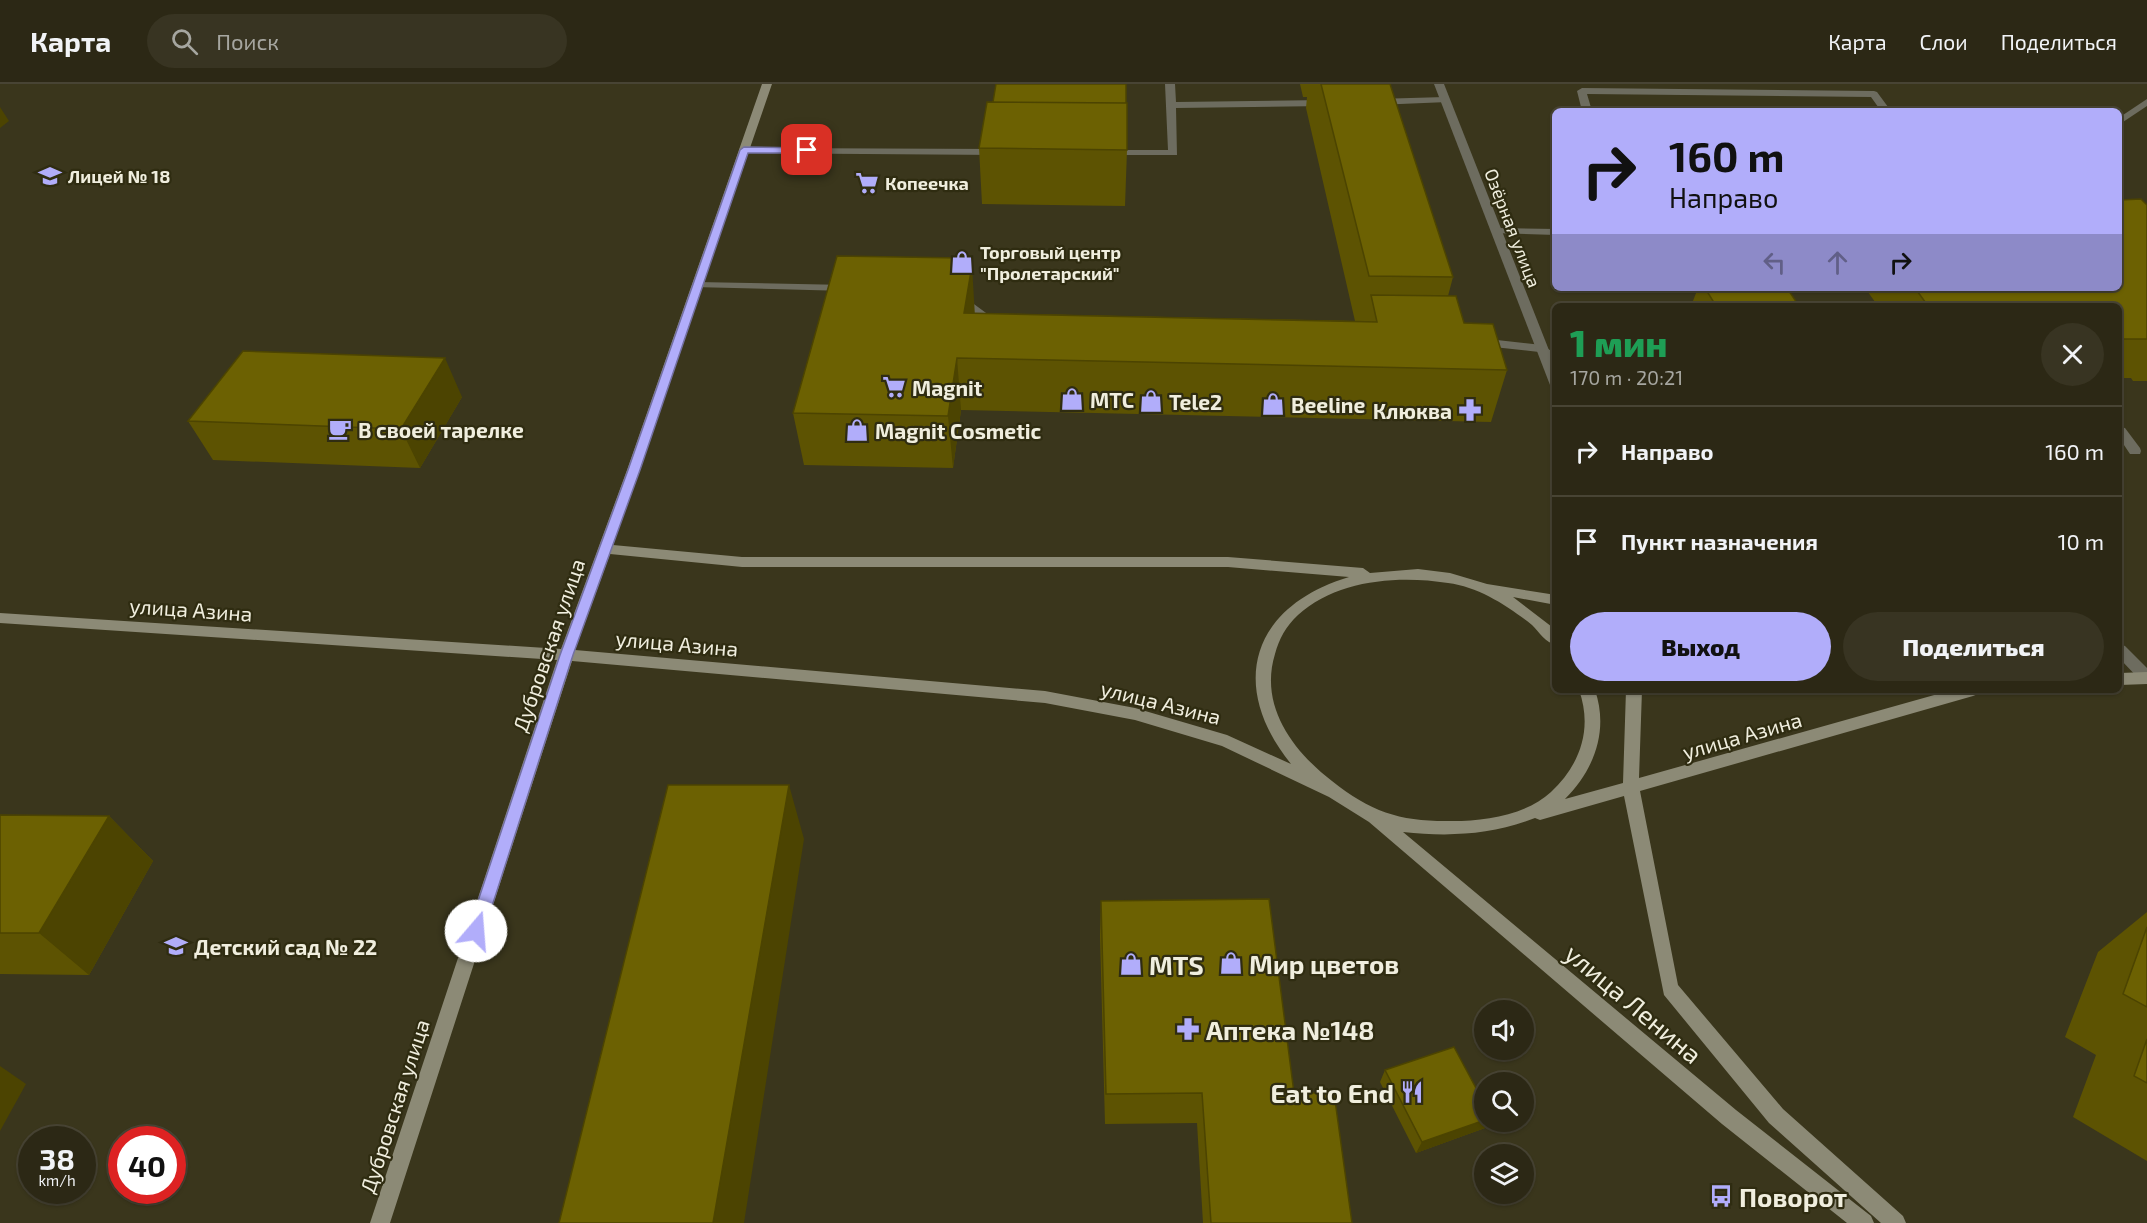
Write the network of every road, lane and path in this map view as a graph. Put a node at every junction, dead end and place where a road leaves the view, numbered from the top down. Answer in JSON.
{"nodes":[{"id":1,"x":767,"y":84,"type":"edge"},
{"id":2,"x":1170,"y":84,"type":"edge"},
{"id":3,"x":1439,"y":84,"type":"edge"},
{"id":4,"x":1445,"y":100,"type":"junction"},
{"id":5,"x":1336,"y":102,"type":"edge"},
{"id":6,"x":1359,"y":102,"type":"edge"},
{"id":7,"x":2147,"y":102,"type":"edge"},
{"id":8,"x":1171,"y":105,"type":"junction"},
{"id":9,"x":1586,"y":108,"type":"edge"},
{"id":10,"x":1884,"y":108,"type":"edge"},
{"id":11,"x":2122,"y":120,"type":"edge"},
{"id":12,"x":744,"y":150,"type":"junction"},
{"id":13,"x":1017,"y":152,"type":"edge"},
{"id":14,"x":1101,"y":153,"type":"edge"},
{"id":15,"x":1496,"y":231,"type":"junction"},
{"id":16,"x":1552,"y":232,"type":"edge"},
{"id":17,"x":697,"y":285,"type":"junction"},
{"id":18,"x":855,"y":288,"type":"edge"},
{"id":19,"x":949,"y":289,"type":"edge"},
{"id":20,"x":1010,"y":336,"type":"edge"},
{"id":21,"x":1465,"y":342,"type":"edge"},
{"id":22,"x":1542,"y":349,"type":"junction"},
{"id":23,"x":1552,"y":358,"type":"edge"},
{"id":24,"x":1552,"y":375,"type":"edge"},
{"id":25,"x":2122,"y":434,"type":"edge"},
{"id":26,"x":2135,"y":451,"type":"dead end"},
{"id":27,"x":605,"y":549,"type":"junction"},
{"id":28,"x":1390,"y":575,"type":"junction"},
{"id":29,"x":1477,"y":585,"type":"junction"},
{"id":30,"x":1552,"y":599,"type":"edge"},
{"id":31,"x":0,"y":618,"type":"edge"},
{"id":32,"x":1552,"y":635,"type":"edge"},
{"id":33,"x":2122,"y":652,"type":"edge"},
{"id":34,"x":566,"y":655,"type":"junction"},
{"id":35,"x":2147,"y":678,"type":"edge"},
{"id":36,"x":2122,"y":679,"type":"edge"},
{"id":37,"x":1587,"y":693,"type":"edge"},
{"id":38,"x":1634,"y":693,"type":"edge"},
{"id":39,"x":1963,"y":693,"type":"edge"},
{"id":40,"x":1630,"y":789,"type":"junction"},
{"id":41,"x":1333,"y":792,"type":"junction"},
{"id":42,"x":1523,"y":817,"type":"junction"},
{"id":43,"x":1375,"y":818,"type":"junction"},
{"id":44,"x":380,"y":1223,"type":"edge"},
{"id":45,"x":1864,"y":1223,"type":"edge"},
{"id":46,"x":1896,"y":1223,"type":"edge"}],
"edges":[{"from":1,"to":12,"type":"main road","name":"Дубровская улица"},
{"from":2,"to":8,"type":"street"},
{"from":3,"to":4,"type":"street","name":"Озёрная улица"},
{"from":4,"to":6,"type":"street"},
{"from":4,"to":15,"type":"street","name":"Озёрная улица"},
{"from":5,"to":8,"type":"street"},
{"from":7,"to":11,"type":"street"},
{"from":8,"to":14,"type":"street"},
{"from":9,"to":10,"type":"street"},
{"from":12,"to":13,"type":"street"},
{"from":12,"to":17,"type":"main road","name":"Дубровская улица"},
{"from":15,"to":16,"type":"street"},
{"from":15,"to":22,"type":"street","name":"Озёрная улица"},
{"from":17,"to":18,"type":"street"},
{"from":17,"to":27,"type":"main road","name":"Дубровская улица"},
{"from":19,"to":20,"type":"street"},
{"from":21,"to":22,"type":"street"},
{"from":22,"to":23,"type":"street"},
{"from":22,"to":24,"type":"street","name":"Озёрная улица"},
{"from":25,"to":26,"type":"street"},
{"from":27,"to":28,"type":"main road"},
{"from":27,"to":34,"type":"main road","name":"Дубровская улица"},
{"from":28,"to":29,"type":"main road"},
{"from":28,"to":41,"type":"main road"},
{"from":29,"to":30,"type":"main road"},
{"from":29,"to":32,"type":"main road"},
{"from":31,"to":34,"type":"main road","name":"улица Азина"},
{"from":33,"to":35,"type":"street"},
{"from":34,"to":41,"type":"main road","name":"улица Азина"},
{"from":34,"to":44,"type":"main road","name":"Дубровская улица"},
{"from":35,"to":36,"type":"main road"},
{"from":37,"to":42,"type":"main road"},
{"from":38,"to":40,"type":"main road","name":"улица Ленина"},
{"from":39,"to":40,"type":"main road","name":"улица Азина"},
{"from":40,"to":42,"type":"main road","name":"улица Азина"},
{"from":40,"to":46,"type":"main road","name":"улица Ленина"},
{"from":41,"to":43,"type":"main road"},
{"from":42,"to":43,"type":"main road","name":"улица Азина"},
{"from":43,"to":45,"type":"main road","name":"улица Ленина"}]}
